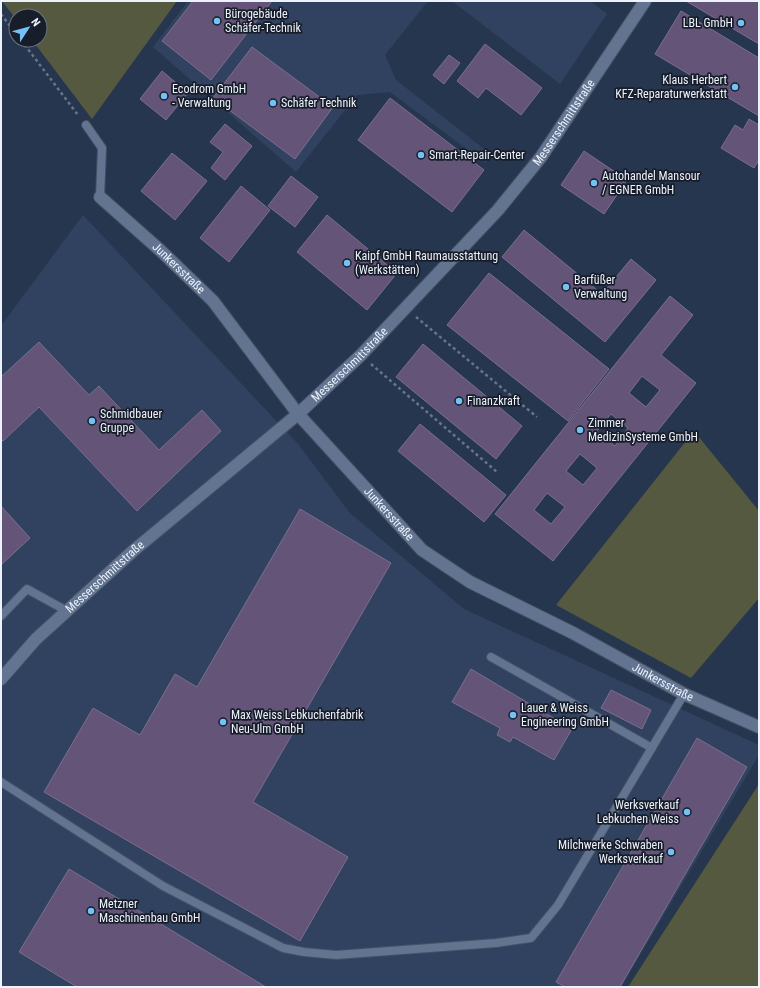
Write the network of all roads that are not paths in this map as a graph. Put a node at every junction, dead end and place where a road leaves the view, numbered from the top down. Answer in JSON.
{"nodes":[{"id":1,"x":645,"y":1,"type":"edge"},
{"id":2,"x":86,"y":125,"type":"road end"},
{"id":3,"x":100,"y":197,"type":"joint"},
{"id":4,"x":298,"y":414,"type":"junction"},
{"id":5,"x":67,"y":611,"type":"junction"},
{"id":6,"x":1,"y":616,"type":"edge"},
{"id":7,"x":491,"y":657,"type":"dead end"},
{"id":8,"x":1,"y":679,"type":"edge"},
{"id":9,"x":684,"y":694,"type":"junction"},
{"id":10,"x":759,"y":727,"type":"edge"},
{"id":11,"x":652,"y":748,"type":"junction"},
{"id":12,"x":1,"y":782,"type":"edge"}],
"edges":[{"from":1,"to":4,"type":"street","name":"Messerschmittstraße"},
{"from":2,"to":3,"type":"lane"},
{"from":3,"to":4,"type":"street","name":"Junkersstraße"},
{"from":4,"to":5,"type":"street","name":"Messerschmittstraße"},
{"from":4,"to":9,"type":"street","name":"Junkersstraße"},
{"from":5,"to":6,"type":"lane"},
{"from":5,"to":8,"type":"street","name":"Messerschmittstraße"},
{"from":7,"to":11,"type":"lane"},
{"from":9,"to":10,"type":"street","name":"Junkersstraße"},
{"from":9,"to":11,"type":"lane"},
{"from":11,"to":12,"type":"lane"}]}
